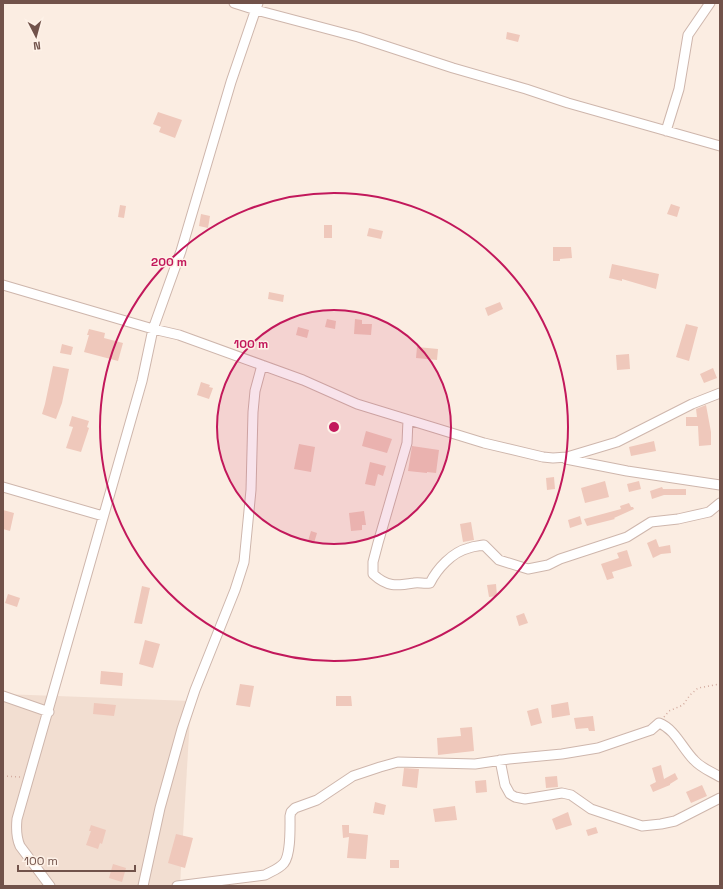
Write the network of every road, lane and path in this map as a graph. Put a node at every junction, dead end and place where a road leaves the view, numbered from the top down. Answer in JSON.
{"nodes":[{"id":1,"x":234,"y":3,"type":"edge"},
{"id":2,"x":710,"y":3,"type":"edge"},
{"id":3,"x":257,"y":7,"type":"edge"},
{"id":4,"x":666,"y":131,"type":"junction"},
{"id":5,"x":720,"y":146,"type":"edge"},
{"id":6,"x":3,"y":285,"type":"edge"},
{"id":7,"x":153,"y":329,"type":"junction"},
{"id":8,"x":262,"y":365,"type":"junction"},
{"id":9,"x":720,"y":393,"type":"edge"},
{"id":10,"x":408,"y":420,"type":"junction"},
{"id":11,"x":560,"y":457,"type":"junction"},
{"id":12,"x":720,"y":485,"type":"edge"},
{"id":13,"x":3,"y":487,"type":"edge"},
{"id":14,"x":720,"y":503,"type":"edge"},
{"id":15,"x":103,"y":516,"type":"junction"},
{"id":16,"x":720,"y":684,"type":"edge"},
{"id":17,"x":3,"y":696,"type":"edge"},
{"id":18,"x":49,"y":712,"type":"junction"},
{"id":19,"x":659,"y":723,"type":"junction"},
{"id":20,"x":500,"y":760,"type":"junction"},
{"id":21,"x":3,"y":776,"type":"edge"},
{"id":22,"x":29,"y":777,"type":"junction"},
{"id":23,"x":720,"y":777,"type":"edge"},
{"id":24,"x":720,"y":798,"type":"edge"},
{"id":25,"x":251,"y":876,"type":"junction"},
{"id":26,"x":50,"y":886,"type":"edge"},
{"id":27,"x":143,"y":886,"type":"edge"},
{"id":28,"x":177,"y":886,"type":"edge"},
{"id":29,"x":250,"y":886,"type":"edge"}],
"edges":[{"from":1,"to":3,"type":"street"},
{"from":2,"to":4,"type":"street"},
{"from":3,"to":4,"type":"street"},
{"from":3,"to":7,"type":"street"},
{"from":4,"to":5,"type":"street"},
{"from":6,"to":7,"type":"street"},
{"from":7,"to":8,"type":"street"},
{"from":7,"to":15,"type":"street"},
{"from":8,"to":10,"type":"street"},
{"from":8,"to":27,"type":"street"},
{"from":9,"to":11,"type":"street"},
{"from":10,"to":11,"type":"street"},
{"from":10,"to":14,"type":"street"},
{"from":11,"to":12,"type":"street"},
{"from":13,"to":15,"type":"street"},
{"from":15,"to":18,"type":"street"},
{"from":16,"to":19,"type":"path"},
{"from":17,"to":18,"type":"street"},
{"from":18,"to":22,"type":"street"},
{"from":19,"to":20,"type":"street"},
{"from":19,"to":23,"type":"street"},
{"from":20,"to":24,"type":"street"},
{"from":20,"to":25,"type":"street"},
{"from":21,"to":22,"type":"path"},
{"from":22,"to":26,"type":"street"},
{"from":25,"to":28,"type":"street"},
{"from":25,"to":29,"type":"street"}]}
